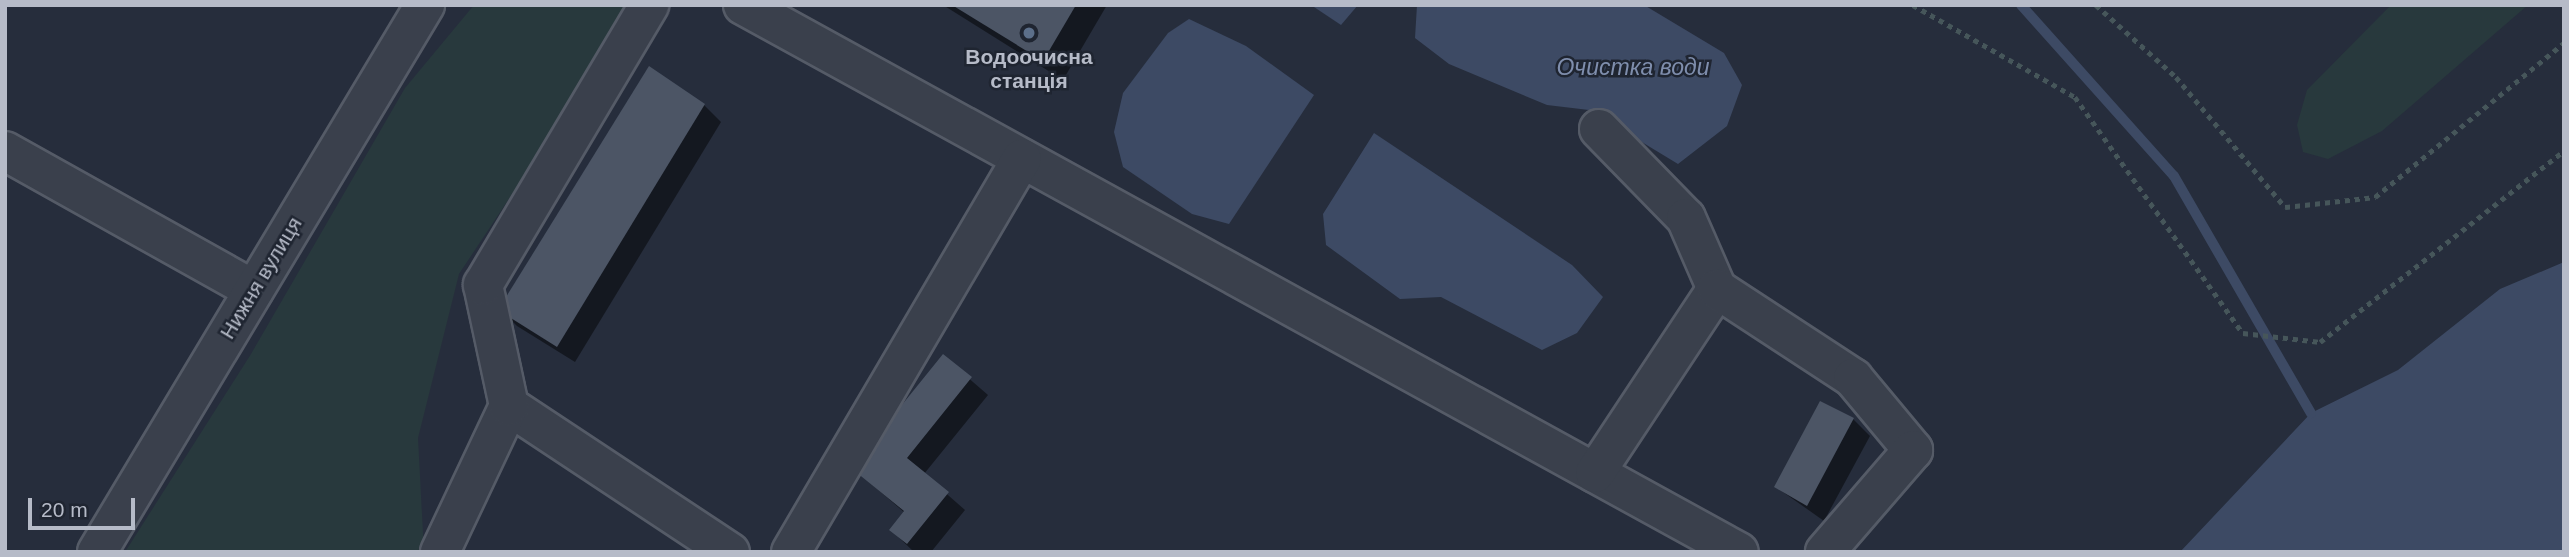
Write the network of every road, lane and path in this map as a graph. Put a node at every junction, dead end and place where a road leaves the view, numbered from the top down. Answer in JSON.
{"nodes":[{"id":1,"x":425,"y":5,"type":"edge"},
{"id":2,"x":649,"y":5,"type":"edge"},
{"id":3,"x":743,"y":5,"type":"edge"},
{"id":4,"x":1913,"y":5,"type":"edge"},
{"id":5,"x":2096,"y":5,"type":"edge"},
{"id":6,"x":2564,"y":43,"type":"edge"},
{"id":7,"x":1599,"y":129,"type":"dead end"},
{"id":8,"x":5,"y":151,"type":"edge"},
{"id":9,"x":2564,"y":151,"type":"edge"},
{"id":10,"x":1022,"y":159,"type":"junction"},
{"id":11,"x":1717,"y":289,"type":"junction"},
{"id":12,"x":254,"y":290,"type":"junction"},
{"id":13,"x":509,"y":406,"type":"junction"},
{"id":14,"x":1595,"y":473,"type":"junction"},
{"id":15,"x":97,"y":552,"type":"edge"},
{"id":16,"x":440,"y":552,"type":"edge"},
{"id":17,"x":730,"y":552,"type":"edge"},
{"id":18,"x":791,"y":552,"type":"edge"},
{"id":19,"x":1739,"y":552,"type":"edge"},
{"id":20,"x":1825,"y":552,"type":"edge"}],
"edges":[{"from":1,"to":12,"type":"street","name":"Нижня вулиця"},
{"from":2,"to":13,"type":"street"},
{"from":3,"to":10,"type":"street"},
{"from":4,"to":9,"type":"path"},
{"from":5,"to":6,"type":"path"},
{"from":7,"to":11,"type":"street"},
{"from":8,"to":12,"type":"street"},
{"from":10,"to":14,"type":"street"},
{"from":10,"to":18,"type":"street"},
{"from":11,"to":14,"type":"street"},
{"from":11,"to":20,"type":"street"},
{"from":12,"to":15,"type":"street","name":"Нижня вулиця"},
{"from":13,"to":16,"type":"street"},
{"from":13,"to":17,"type":"street"},
{"from":14,"to":19,"type":"street"}]}
